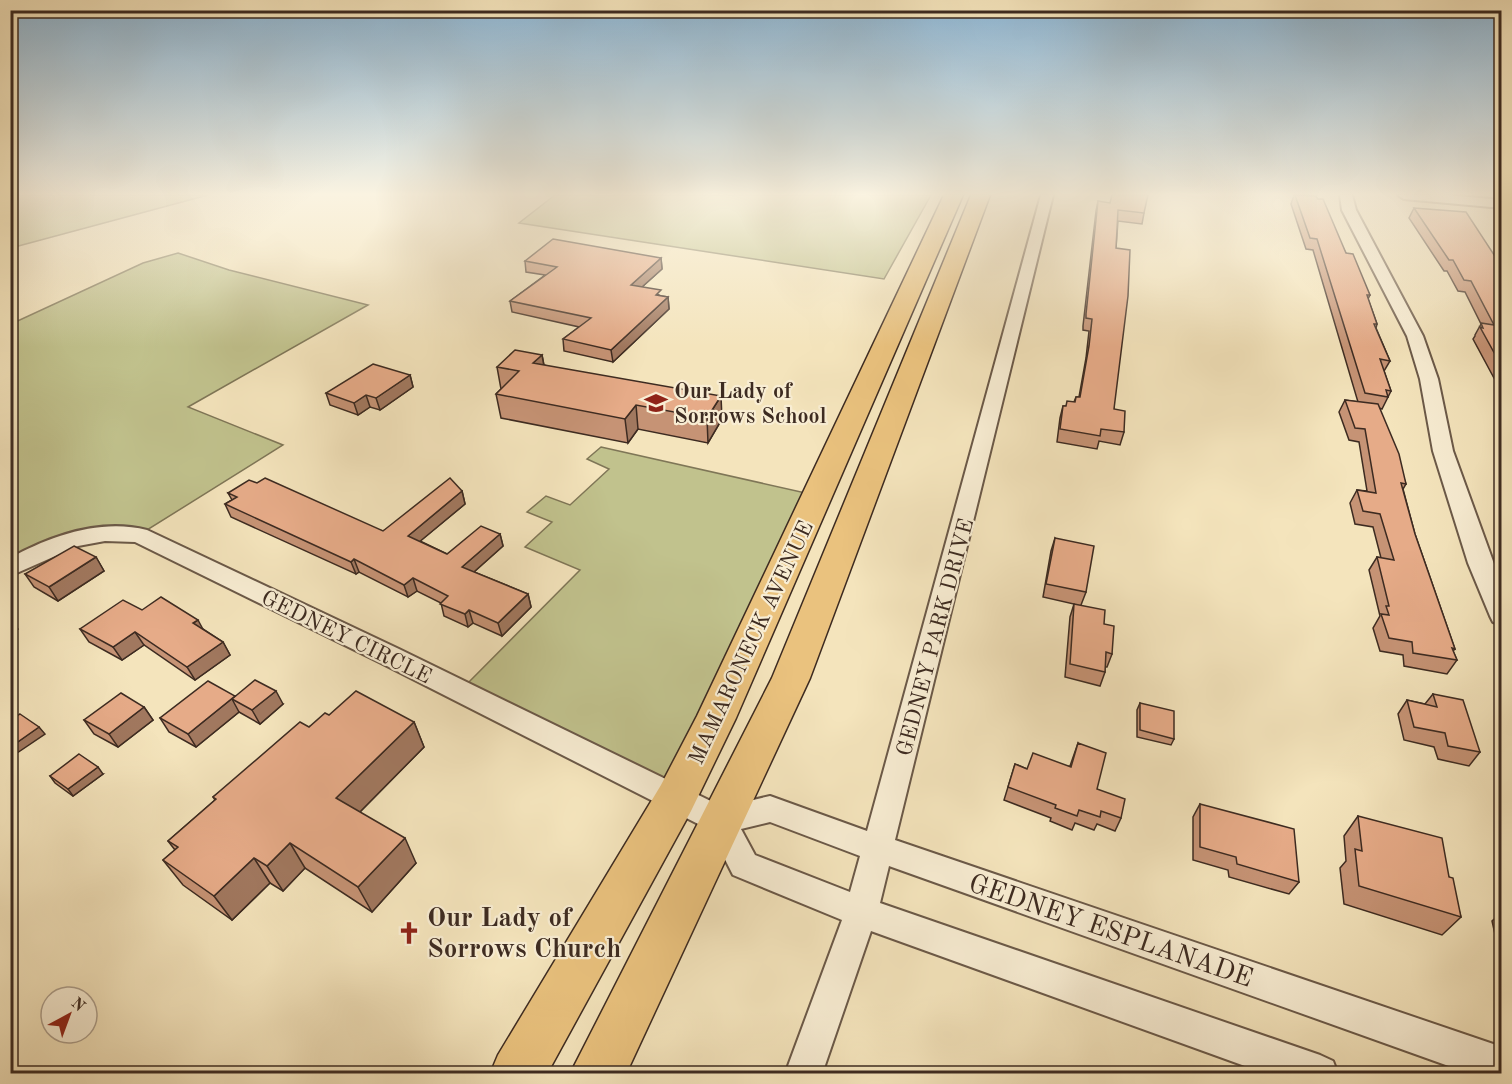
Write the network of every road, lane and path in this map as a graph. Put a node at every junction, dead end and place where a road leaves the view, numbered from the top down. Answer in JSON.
{"nodes":[{"id":1,"x":931,"y":246,"type":"edge"},
{"id":2,"x":961,"y":246,"type":"edge"},
{"id":3,"x":1034,"y":246,"type":"edge"},
{"id":4,"x":1369,"y":246,"type":"edge"},
{"id":5,"x":10,"y":568,"type":"edge"},
{"id":6,"x":1502,"y":616,"type":"edge"},
{"id":7,"x":698,"y":810,"type":"junction"},
{"id":8,"x":878,"y":848,"type":"junction"},
{"id":9,"x":861,"y":912,"type":"junction"},
{"id":10,"x":1502,"y":1066,"type":"edge"},
{"id":11,"x":518,"y":1074,"type":"edge"},
{"id":12,"x":597,"y":1074,"type":"edge"},
{"id":13,"x":803,"y":1074,"type":"edge"},
{"id":14,"x":1320,"y":1074,"type":"edge"}],
"edges":[{"from":1,"to":7,"type":"main road","name":"MAMARONECK AVENUE"},
{"from":2,"to":7,"type":"main road","name":"MAMARONECK AVENUE"},
{"from":3,"to":8,"type":"street","name":"GEDNEY PARK DRIVE"},
{"from":4,"to":6,"type":"street"},
{"from":5,"to":7,"type":"street","name":"GEDNEY CIRCLE"},
{"from":7,"to":8,"type":"street","name":"GEDNEY ESPLANADE"},
{"from":7,"to":9,"type":"street"},
{"from":7,"to":11,"type":"main road","name":"MAMARONECK AVENUE"},
{"from":7,"to":12,"type":"main road","name":"MAMARONECK AVENUE"},
{"from":8,"to":9,"type":"street","name":"GEDNEY PARK DRIVE"},
{"from":8,"to":10,"type":"street","name":"GEDNEY ESPLANADE"},
{"from":9,"to":13,"type":"street","name":"GEDNEY PARK DRIVE"},
{"from":9,"to":14,"type":"street"}]}
